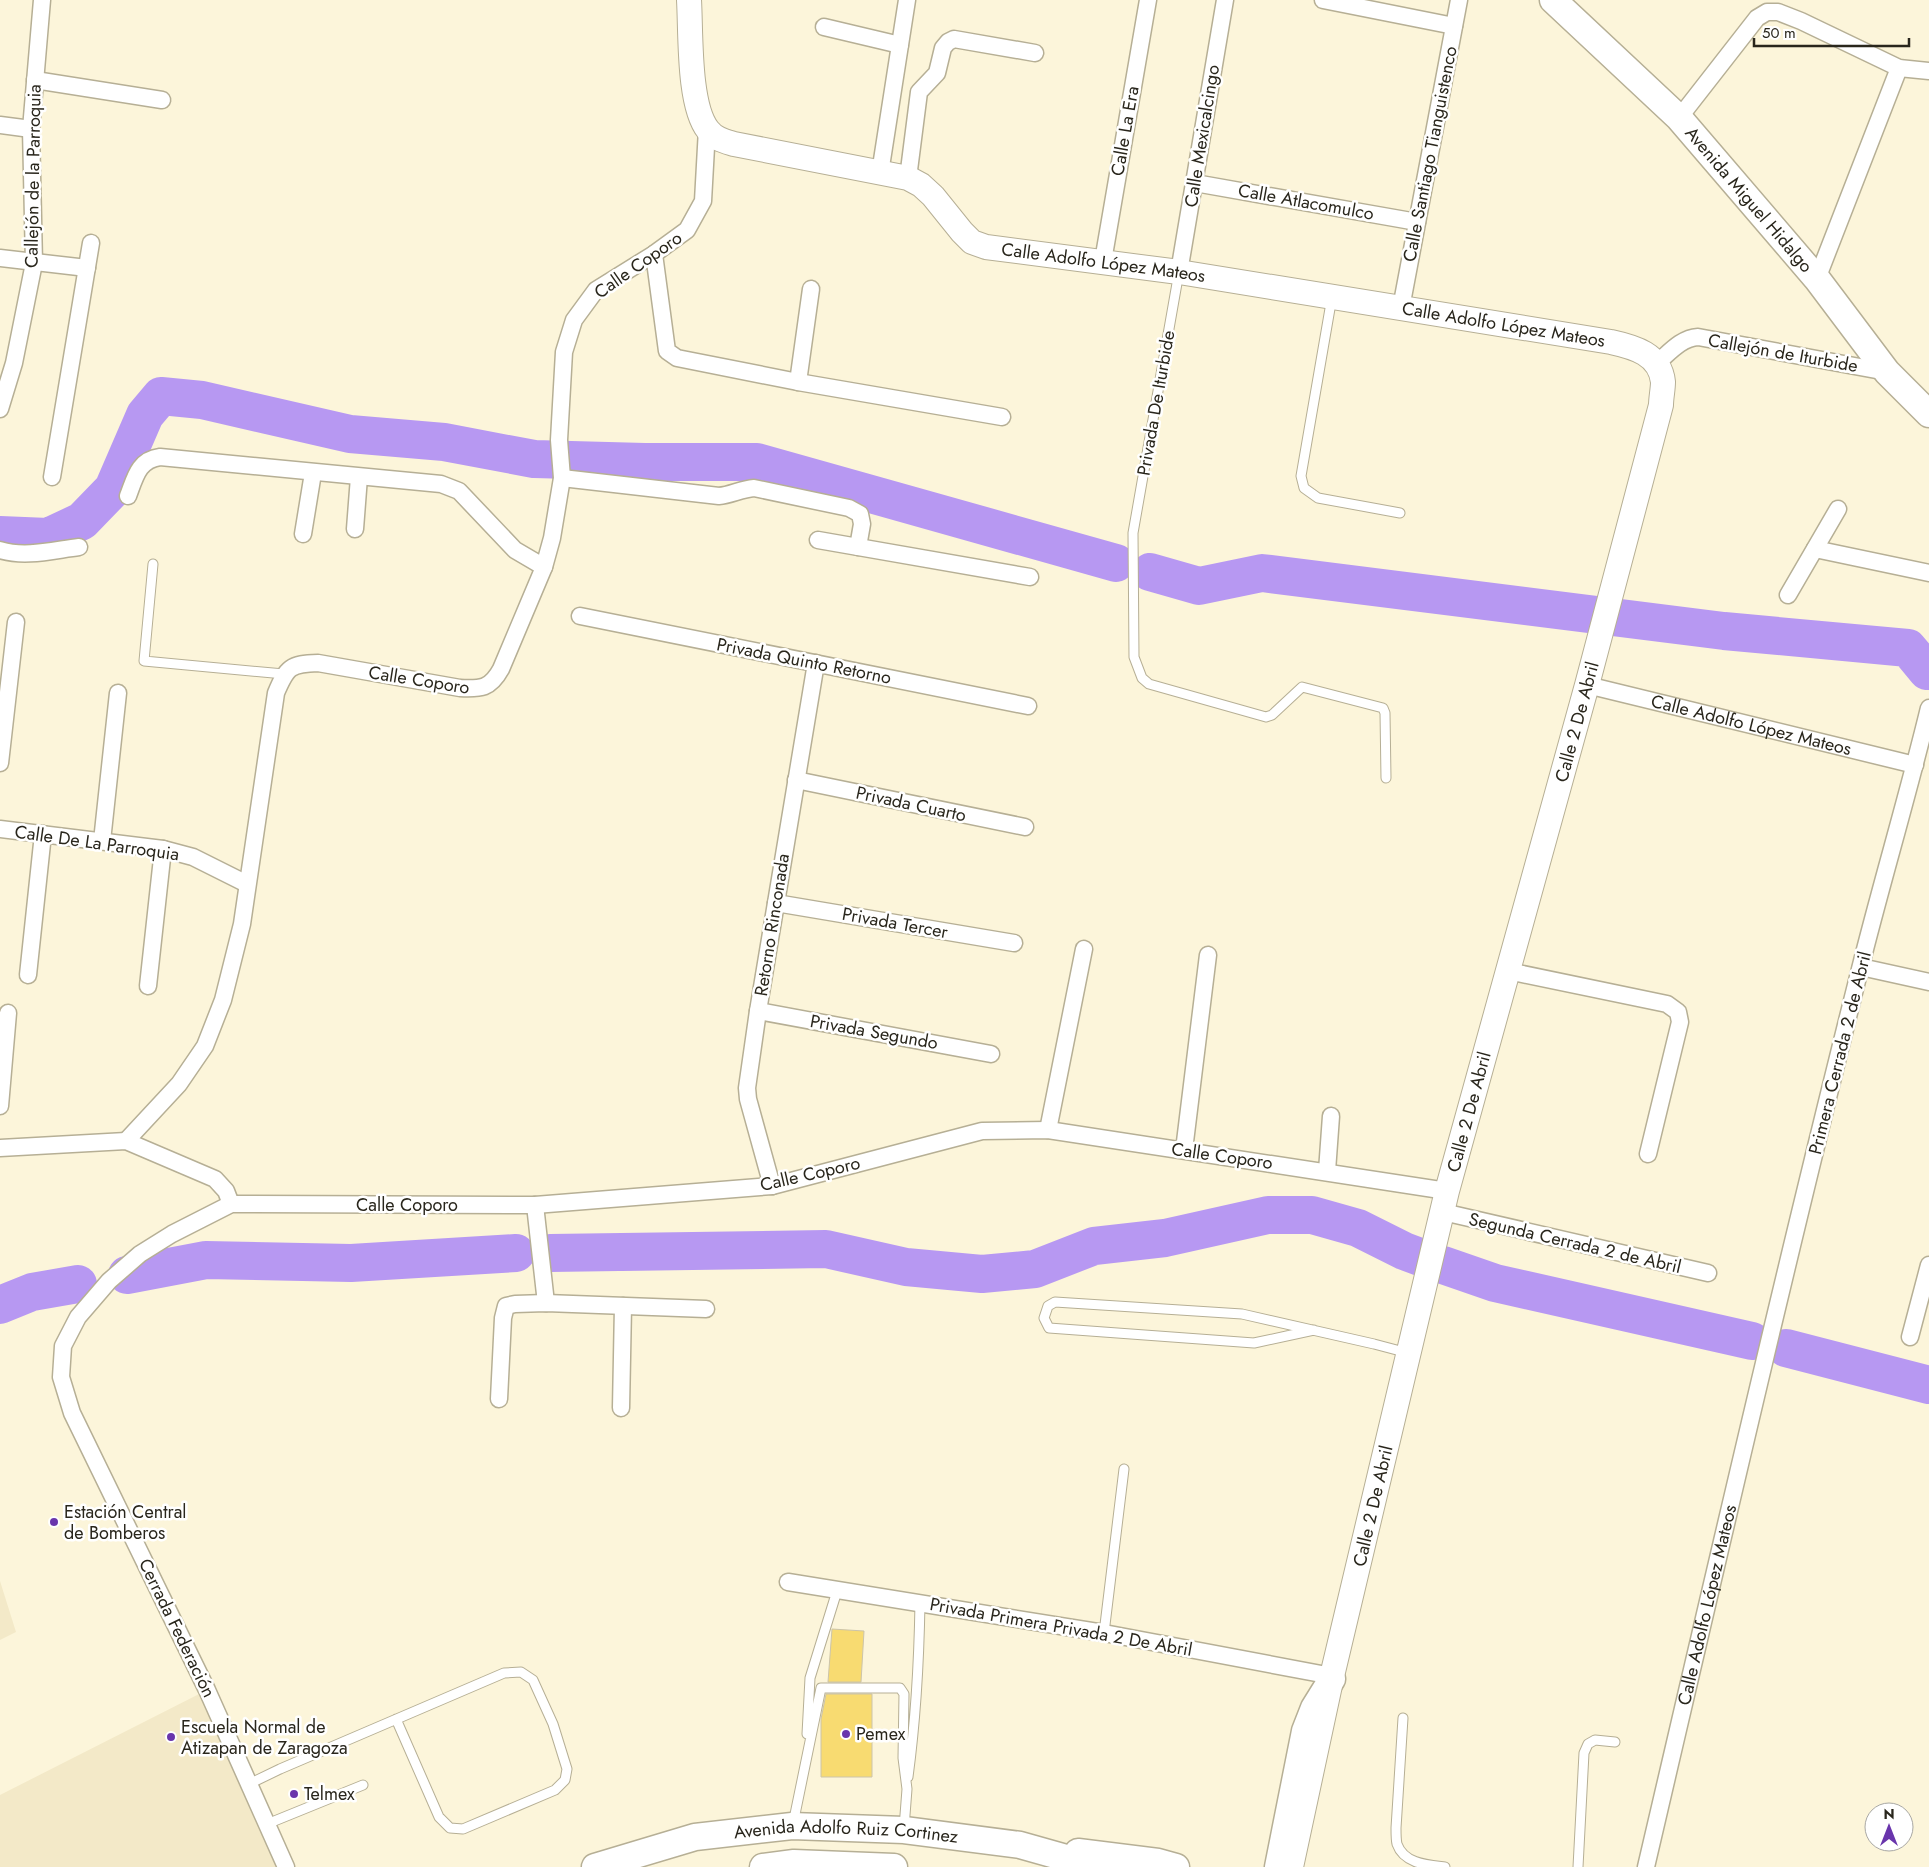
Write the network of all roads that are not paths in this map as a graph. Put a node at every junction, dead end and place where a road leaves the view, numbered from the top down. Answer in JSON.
{"nodes":[{"id":1,"x":39,"y":0,"type":"edge"},
{"id":2,"x":689,"y":0,"type":"edge"},
{"id":3,"x":907,"y":0,"type":"edge"},
{"id":4,"x":1148,"y":0,"type":"edge"},
{"id":5,"x":1225,"y":0,"type":"edge"},
{"id":6,"x":1323,"y":0,"type":"edge"},
{"id":7,"x":1459,"y":0,"type":"edge"},
{"id":8,"x":1553,"y":0,"type":"edge"},
{"id":9,"x":1454,"y":26,"type":"junction"},
{"id":10,"x":824,"y":27,"type":"dead end"},
{"id":11,"x":900,"y":45,"type":"junction"},
{"id":12,"x":1035,"y":53,"type":"dead end"},
{"id":13,"x":1899,"y":68,"type":"junction"},
{"id":14,"x":1929,"y":71,"type":"edge"},
{"id":15,"x":35,"y":80,"type":"junction"},
{"id":16,"x":162,"y":100,"type":"dead end"},
{"id":17,"x":1679,"y":118,"type":"junction"},
{"id":18,"x":0,"y":125,"type":"edge"},
{"id":19,"x":31,"y":129,"type":"junction"},
{"id":20,"x":707,"y":129,"type":"junction"},
{"id":21,"x":880,"y":173,"type":"junction"},
{"id":22,"x":908,"y":178,"type":"junction"},
{"id":23,"x":1195,"y":183,"type":"junction"},
{"id":24,"x":1417,"y":222,"type":"junction"},
{"id":25,"x":91,"y":243,"type":"dead end"},
{"id":26,"x":654,"y":254,"type":"junction"},
{"id":27,"x":0,"y":258,"type":"edge"},
{"id":28,"x":1103,"y":261,"type":"junction"},
{"id":29,"x":34,"y":263,"type":"junction"},
{"id":30,"x":87,"y":268,"type":"junction"},
{"id":31,"x":1179,"y":272,"type":"junction"},
{"id":32,"x":1818,"y":279,"type":"junction"},
{"id":33,"x":811,"y":289,"type":"dead end"},
{"id":34,"x":1332,"y":297,"type":"junction"},
{"id":35,"x":1401,"y":308,"type":"junction"},
{"id":36,"x":7,"y":362,"type":"edge"},
{"id":37,"x":1657,"y":363,"type":"junction"},
{"id":38,"x":1888,"y":372,"type":"junction"},
{"id":39,"x":798,"y":382,"type":"junction"},
{"id":40,"x":0,"y":409,"type":"edge"},
{"id":41,"x":1929,"y":414,"type":"edge"},
{"id":42,"x":1002,"y":417,"type":"dead end"},
{"id":43,"x":313,"y":473,"type":"junction"},
{"id":44,"x":52,"y":477,"type":"dead end"},
{"id":45,"x":359,"y":477,"type":"junction"},
{"id":46,"x":562,"y":478,"type":"junction"},
{"id":47,"x":128,"y":496,"type":"dead end"},
{"id":48,"x":1838,"y":509,"type":"dead end"},
{"id":49,"x":1400,"y":513,"type":"dead end"},
{"id":50,"x":355,"y":529,"type":"dead end"},
{"id":51,"x":303,"y":534,"type":"dead end"},
{"id":52,"x":818,"y":540,"type":"dead end"},
{"id":53,"x":79,"y":547,"type":"dead end"},
{"id":54,"x":858,"y":547,"type":"junction"},
{"id":55,"x":1815,"y":549,"type":"junction"},
{"id":56,"x":0,"y":550,"type":"edge"},
{"id":57,"x":154,"y":564,"type":"dead end"},
{"id":58,"x":544,"y":567,"type":"junction"},
{"id":59,"x":1929,"y":573,"type":"edge"},
{"id":60,"x":1030,"y":577,"type":"dead end"},
{"id":61,"x":1788,"y":594,"type":"dead end"},
{"id":62,"x":580,"y":616,"type":"dead end"},
{"id":63,"x":16,"y":622,"type":"dead end"},
{"id":64,"x":816,"y":663,"type":"junction"},
{"id":65,"x":284,"y":674,"type":"junction"},
{"id":66,"x":1587,"y":686,"type":"junction"},
{"id":67,"x":118,"y":693,"type":"dead end"},
{"id":68,"x":1028,"y":706,"type":"dead end"},
{"id":69,"x":1929,"y":708,"type":"edge"},
{"id":70,"x":0,"y":763,"type":"edge"},
{"id":71,"x":1915,"y":765,"type":"junction"},
{"id":72,"x":1386,"y":778,"type":"dead end"},
{"id":73,"x":796,"y":780,"type":"junction"},
{"id":74,"x":1026,"y":827,"type":"dead end"},
{"id":75,"x":0,"y":829,"type":"edge"},
{"id":76,"x":43,"y":834,"type":"junction"},
{"id":77,"x":102,"y":841,"type":"junction"},
{"id":78,"x":162,"y":848,"type":"junction"},
{"id":79,"x":247,"y":884,"type":"junction"},
{"id":80,"x":776,"y":902,"type":"junction"},
{"id":81,"x":1014,"y":943,"type":"dead end"},
{"id":82,"x":1084,"y":949,"type":"dead end"},
{"id":83,"x":1208,"y":955,"type":"dead end"},
{"id":84,"x":1861,"y":967,"type":"junction"},
{"id":85,"x":1508,"y":971,"type":"junction"},
{"id":86,"x":28,"y":975,"type":"dead end"},
{"id":87,"x":1929,"y":982,"type":"edge"},
{"id":88,"x":148,"y":986,"type":"dead end"},
{"id":89,"x":758,"y":1011,"type":"junction"},
{"id":90,"x":8,"y":1013,"type":"dead end"},
{"id":91,"x":991,"y":1054,"type":"dead end"},
{"id":92,"x":0,"y":1106,"type":"edge"},
{"id":93,"x":1331,"y":1116,"type":"dead end"},
{"id":94,"x":1048,"y":1130,"type":"junction"},
{"id":95,"x":126,"y":1141,"type":"junction"},
{"id":96,"x":0,"y":1148,"type":"edge"},
{"id":97,"x":1184,"y":1150,"type":"junction"},
{"id":98,"x":1648,"y":1154,"type":"dead end"},
{"id":99,"x":1327,"y":1171,"type":"junction"},
{"id":100,"x":772,"y":1186,"type":"junction"},
{"id":101,"x":1445,"y":1201,"type":"junction"},
{"id":102,"x":231,"y":1204,"type":"junction"},
{"id":103,"x":535,"y":1205,"type":"junction"},
{"id":104,"x":1929,"y":1264,"type":"edge"},
{"id":105,"x":1708,"y":1274,"type":"dead end"},
{"id":106,"x":546,"y":1303,"type":"junction"},
{"id":107,"x":623,"y":1306,"type":"junction"},
{"id":108,"x":706,"y":1309,"type":"dead end"},
{"id":109,"x":1314,"y":1330,"type":"junction"},
{"id":110,"x":1910,"y":1337,"type":"dead end"},
{"id":111,"x":1769,"y":1343,"type":"joint"},
{"id":112,"x":1409,"y":1354,"type":"junction"},
{"id":113,"x":499,"y":1399,"type":"dead end"},
{"id":114,"x":621,"y":1408,"type":"dead end"},
{"id":115,"x":1124,"y":1469,"type":"dead end"},
{"id":116,"x":788,"y":1582,"type":"dead end"},
{"id":117,"x":837,"y":1591,"type":"junction"},
{"id":118,"x":920,"y":1603,"type":"junction"},
{"id":119,"x":1104,"y":1633,"type":"junction"},
{"id":120,"x":1332,"y":1678,"type":"junction"},
{"id":121,"x":1403,"y":1718,"type":"dead end"},
{"id":122,"x":396,"y":1719,"type":"junction"},
{"id":123,"x":1615,"y":1742,"type":"dead end"},
{"id":124,"x":807,"y":1754,"type":"junction"},
{"id":125,"x":249,"y":1784,"type":"junction"},
{"id":126,"x":363,"y":1784,"type":"dead end"},
{"id":127,"x":907,"y":1789,"type":"junction"},
{"id":128,"x":266,"y":1824,"type":"junction"},
{"id":129,"x":792,"y":1826,"type":"junction"},
{"id":130,"x":904,"y":1830,"type":"junction"},
{"id":131,"x":1020,"y":1845,"type":"junction"},
{"id":132,"x":286,"y":1867,"type":"edge"},
{"id":133,"x":595,"y":1867,"type":"edge"},
{"id":134,"x":763,"y":1867,"type":"edge"},
{"id":135,"x":894,"y":1867,"type":"edge"},
{"id":136,"x":1098,"y":1867,"type":"edge"},
{"id":137,"x":1176,"y":1867,"type":"edge"},
{"id":138,"x":1278,"y":1867,"type":"edge"},
{"id":139,"x":1292,"y":1867,"type":"edge"},
{"id":140,"x":1445,"y":1867,"type":"edge"},
{"id":141,"x":1578,"y":1867,"type":"edge"},
{"id":142,"x":1646,"y":1867,"type":"edge"}],
"edges":[{"from":1,"to":15,"type":"street","name":"Callejón de la Parroquia"},
{"from":2,"to":20,"type":"main road"},
{"from":3,"to":11,"type":"street"},
{"from":4,"to":28,"type":"street","name":"Calle La Era"},
{"from":5,"to":23,"type":"street","name":"Calle Mexicalcingo"},
{"from":6,"to":9,"type":"street"},
{"from":7,"to":9,"type":"street","name":"Calle Santiago Tianguistenco"},
{"from":8,"to":17,"type":"main road","name":"Avenida Miguel Hidalgo"},
{"from":9,"to":24,"type":"street","name":"Calle Santiago Tianguistenco"},
{"from":10,"to":11,"type":"street"},
{"from":11,"to":21,"type":"street"},
{"from":12,"to":22,"type":"street"},
{"from":13,"to":14,"type":"street"},
{"from":13,"to":17,"type":"street"},
{"from":13,"to":32,"type":"street"},
{"from":15,"to":16,"type":"street"},
{"from":15,"to":19,"type":"street","name":"Callejón de la Parroquia"},
{"from":17,"to":32,"type":"main road","name":"Avenida Miguel Hidalgo"},
{"from":18,"to":19,"type":"street"},
{"from":19,"to":29,"type":"street","name":"Callejón de la Parroquia"},
{"from":20,"to":21,"type":"main road","name":"Calle Adolfo López Mateos"},
{"from":20,"to":26,"type":"street","name":"Calle Coporo"},
{"from":21,"to":22,"type":"main road","name":"Calle Adolfo López Mateos"},
{"from":22,"to":28,"type":"main road","name":"Calle Adolfo López Mateos"},
{"from":23,"to":24,"type":"street","name":"Calle Atlacomulco"},
{"from":23,"to":31,"type":"street","name":"Calle Mexicalcingo"},
{"from":24,"to":35,"type":"street","name":"Calle Santiago Tianguistenco"},
{"from":25,"to":30,"type":"street"},
{"from":26,"to":39,"type":"street"},
{"from":26,"to":46,"type":"street","name":"Calle Coporo"},
{"from":27,"to":29,"type":"street"},
{"from":28,"to":31,"type":"main road","name":"Calle Adolfo López Mateos"},
{"from":29,"to":30,"type":"street"},
{"from":29,"to":36,"type":"street","name":"Callejón de la Parroquia"},
{"from":30,"to":44,"type":"street"},
{"from":31,"to":34,"type":"main road","name":"Calle Adolfo López Mateos"},
{"from":31,"to":72,"type":"lane","name":"Privada De Iturbide"},
{"from":32,"to":38,"type":"main road","name":"Avenida Miguel Hidalgo"},
{"from":33,"to":39,"type":"street"},
{"from":34,"to":35,"type":"main road","name":"Calle Adolfo López Mateos"},
{"from":34,"to":49,"type":"lane"},
{"from":35,"to":37,"type":"main road","name":"Calle Adolfo López Mateos"},
{"from":36,"to":40,"type":"street","name":"Callejón de la Parroquia"},
{"from":37,"to":38,"type":"street","name":"Callejón de Iturbide"},
{"from":37,"to":66,"type":"main road","name":"Calle 2 De Abril"},
{"from":38,"to":41,"type":"main road","name":"Avenida Miguel Hidalgo"},
{"from":39,"to":42,"type":"street"},
{"from":43,"to":45,"type":"street"},
{"from":43,"to":47,"type":"street"},
{"from":43,"to":51,"type":"street"},
{"from":45,"to":50,"type":"street"},
{"from":45,"to":58,"type":"street"},
{"from":46,"to":54,"type":"street"},
{"from":46,"to":58,"type":"street","name":"Calle Coporo"},
{"from":48,"to":55,"type":"street"},
{"from":52,"to":54,"type":"street"},
{"from":53,"to":56,"type":"street"},
{"from":54,"to":60,"type":"street"},
{"from":55,"to":59,"type":"street"},
{"from":55,"to":61,"type":"street"},
{"from":57,"to":65,"type":"lane"},
{"from":58,"to":65,"type":"street","name":"Calle Coporo"},
{"from":62,"to":64,"type":"street","name":"Privada Quinto Retorno"},
{"from":63,"to":70,"type":"street"},
{"from":64,"to":68,"type":"street","name":"Privada Quinto Retorno"},
{"from":64,"to":73,"type":"street","name":"Retorno Rinconada"},
{"from":65,"to":79,"type":"street"},
{"from":66,"to":71,"type":"street","name":"Calle Adolfo López Mateos"},
{"from":66,"to":85,"type":"main road","name":"Calle 2 De Abril"},
{"from":67,"to":77,"type":"street"},
{"from":69,"to":71,"type":"street","name":"Primera Cerrada 2 de Abril"},
{"from":71,"to":84,"type":"street","name":"Primera Cerrada 2 de Abril"},
{"from":73,"to":74,"type":"street","name":"Privada Cuarto"},
{"from":73,"to":80,"type":"street","name":"Retorno Rinconada"},
{"from":75,"to":76,"type":"street","name":"Calle De La Parroquia"},
{"from":76,"to":77,"type":"street","name":"Calle De La Parroquia"},
{"from":76,"to":86,"type":"street"},
{"from":77,"to":78,"type":"street","name":"Calle De La Parroquia"},
{"from":78,"to":79,"type":"street","name":"Calle De La Parroquia"},
{"from":78,"to":88,"type":"street"},
{"from":79,"to":95,"type":"street"},
{"from":80,"to":81,"type":"street","name":"Privada Tercer"},
{"from":80,"to":89,"type":"street","name":"Retorno Rinconada"},
{"from":82,"to":94,"type":"street"},
{"from":83,"to":97,"type":"street"},
{"from":84,"to":87,"type":"street"},
{"from":84,"to":111,"type":"street","name":"Primera Cerrada 2 de Abril"},
{"from":85,"to":98,"type":"street"},
{"from":85,"to":101,"type":"main road","name":"Calle 2 De Abril"},
{"from":89,"to":91,"type":"street","name":"Privada Segundo"},
{"from":89,"to":100,"type":"street","name":"Retorno Rinconada"},
{"from":90,"to":92,"type":"street"},
{"from":93,"to":99,"type":"street"},
{"from":94,"to":97,"type":"street","name":"Calle Coporo"},
{"from":94,"to":100,"type":"street","name":"Calle Coporo"},
{"from":95,"to":96,"type":"street"},
{"from":95,"to":102,"type":"street"},
{"from":97,"to":99,"type":"street","name":"Calle Coporo"},
{"from":99,"to":101,"type":"street","name":"Calle Coporo"},
{"from":100,"to":103,"type":"street","name":"Calle Coporo"},
{"from":101,"to":105,"type":"street","name":"Segunda Cerrada 2 de Abril"},
{"from":101,"to":112,"type":"main road","name":"Calle 2 De Abril"},
{"from":102,"to":103,"type":"street","name":"Calle Coporo"},
{"from":102,"to":125,"type":"street","name":"Cerrada Federación"},
{"from":103,"to":106,"type":"street"},
{"from":104,"to":110,"type":"street"},
{"from":106,"to":107,"type":"street"},
{"from":106,"to":113,"type":"street"},
{"from":107,"to":108,"type":"street"},
{"from":107,"to":114,"type":"street"},
{"from":109,"to":109,"type":"lane"},
{"from":109,"to":112,"type":"lane"},
{"from":111,"to":142,"type":"street","name":"Calle Adolfo López Mateos"},
{"from":112,"to":120,"type":"main road","name":"Calle 2 De Abril"},
{"from":115,"to":119,"type":"lane"},
{"from":116,"to":117,"type":"street","name":"Privada Primera Privada 2 De Abril"},
{"from":117,"to":118,"type":"street","name":"Privada Primera Privada 2 De Abril"},
{"from":117,"to":124,"type":"lane"},
{"from":118,"to":119,"type":"street","name":"Privada Primera Privada 2 De Abril"},
{"from":118,"to":127,"type":"lane"},
{"from":119,"to":120,"type":"street","name":"Privada Primera Privada 2 De Abril"},
{"from":120,"to":138,"type":"main road"},
{"from":120,"to":139,"type":"main road","name":"Calle 2 De Abril"},
{"from":121,"to":140,"type":"lane"},
{"from":122,"to":122,"type":"lane"},
{"from":122,"to":125,"type":"lane"},
{"from":123,"to":141,"type":"lane"},
{"from":124,"to":127,"type":"lane"},
{"from":124,"to":129,"type":"lane"},
{"from":125,"to":128,"type":"street","name":"Cerrada Federación"},
{"from":126,"to":128,"type":"lane"},
{"from":127,"to":130,"type":"lane"},
{"from":128,"to":132,"type":"street","name":"Cerrada Federación"},
{"from":129,"to":130,"type":"main road","name":"Avenida Adolfo Ruiz Cortinez"},
{"from":129,"to":133,"type":"main road","name":"Avenida Adolfo Ruiz Cortinez"},
{"from":130,"to":131,"type":"main road","name":"Avenida Adolfo Ruiz Cortinez"},
{"from":131,"to":136,"type":"main road","name":"Avenida Adolfo Ruiz Cortinez"},
{"from":131,"to":137,"type":"main road"},
{"from":134,"to":135,"type":"main road","name":"Avenida Adolfo Ruiz Cortinez"}]}
